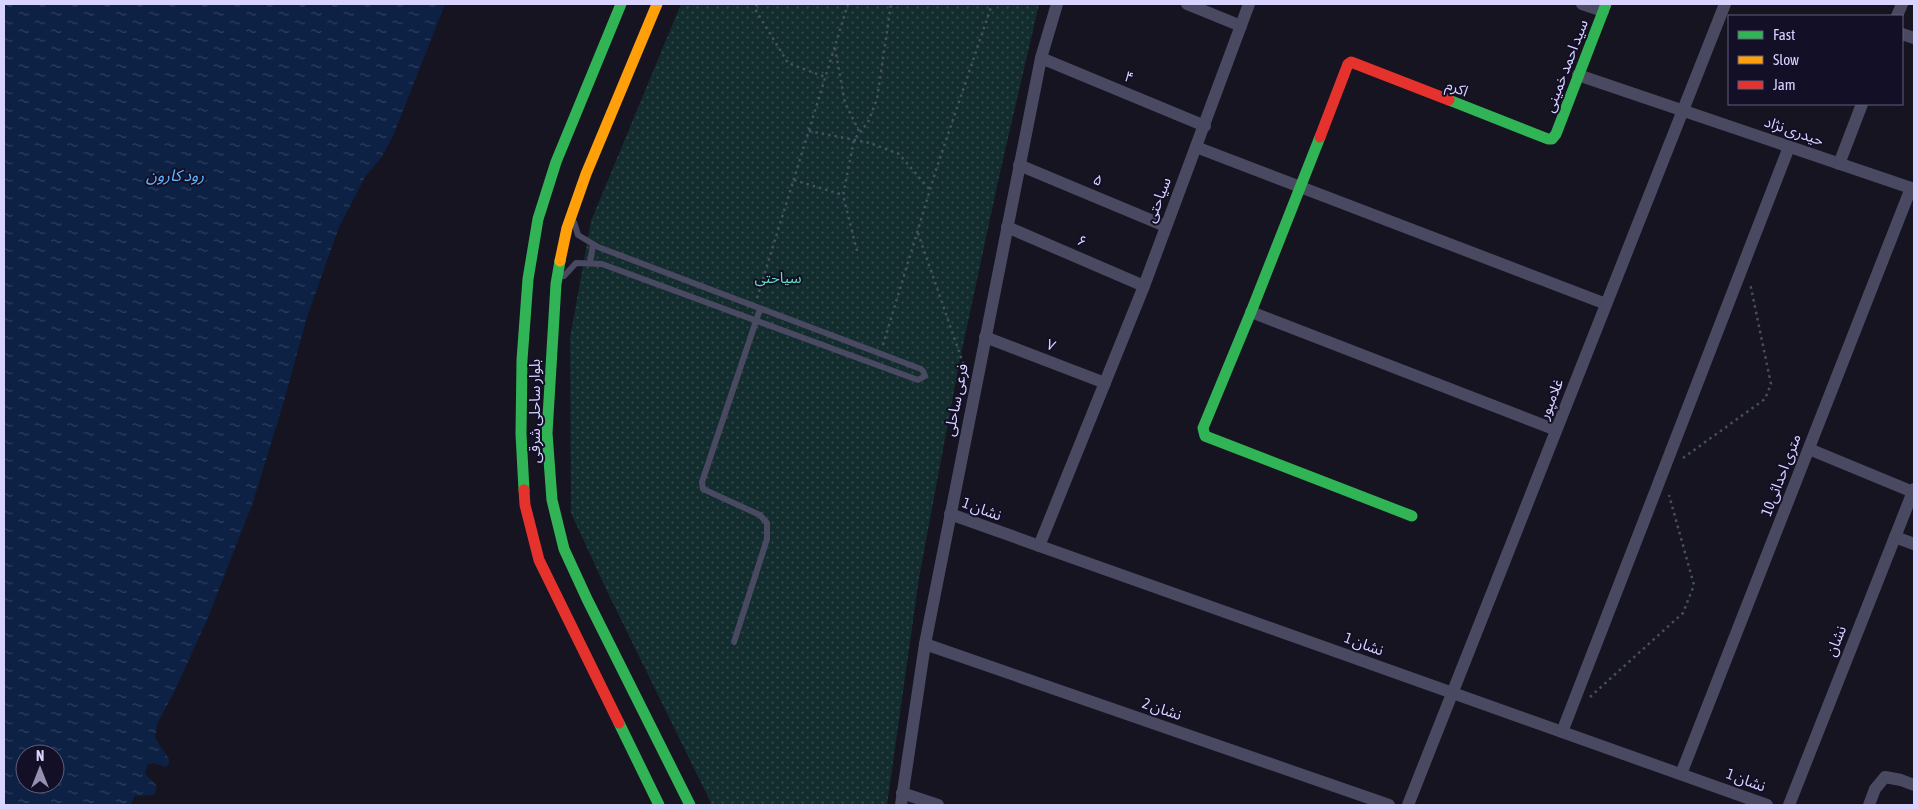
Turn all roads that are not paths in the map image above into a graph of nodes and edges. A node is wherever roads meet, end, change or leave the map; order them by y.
1 (622, 4) edge
2 (657, 4) edge
3 (1057, 4) edge
4 (1187, 4) edge
5 (1249, 4) edge
6 (1582, 4) edge
7 (1725, 4) edge
8 (1604, 7) edge
9 (1241, 26) junction
10 (1041, 58) junction
11 (1578, 74) junction
12 (1862, 105) edge
13 (1683, 110) junction
14 (1205, 126) junction
15 (1552, 139) joint
16 (1196, 147) junction
17 (1789, 147) junction
18 (1839, 164) junction
19 (1019, 165) junction
20 (1300, 186) junction
21 (1913, 189) edge
22 (572, 214) junction
23 (1165, 226) junction
24 (1007, 227) junction
25 (594, 245) junction
26 (590, 263) junction
27 (556, 284) junction
28 (1144, 286) junction
29 (1606, 304) junction
30 (757, 308) junction
31 (1251, 312) junction
32 (756, 320) junction
33 (985, 337) junction
34 (1105, 383) junction
35 (1556, 430) junction
36 (1809, 450) junction
37 (1914, 490) edge
38 (950, 514) junction
39 (1412, 516) dead end
40 (1895, 537) junction
41 (1914, 544) edge
42 (1039, 546) junction
43 (734, 642) dead end
44 (925, 644) junction
45 (1452, 693) junction
46 (1562, 732) junction
47 (1681, 774) junction
48 (1914, 785) edge
49 (902, 799) edge
50 (659, 805) edge
51 (690, 805) edge
52 (938, 805) edge
53 (1389, 805) edge
54 (1408, 805) edge
55 (1767, 805) edge
56 (1789, 805) edge
57 (1869, 805) edge

1 - 50 main road, بلوار ساحلی شرقی
2 - 22 main road, بلوار ساحلی شرقی
3 - 10 street, فرعی ساحلی
4 - 9 street
5 - 9 street, سیاحتی
6 - 8 street
7 - 13 street, غلامپور
8 - 11 main road, سید احمد خمینی
9 - 14 street, سیاحتی
10 - 14 street, ۴
10 - 19 street, فرعی ساحلی
11 - 13 street, حیدری نژاد
11 - 15 main road, سید احمد خمینی
12 - 18 street
13 - 17 street, حیدری نژاد
13 - 29 street, غلامپور
14 - 16 street, سیاحتی
15 - 20 main road, اکرم
16 - 20 street
16 - 23 street, سیاحتی
17 - 18 street, حیدری نژاد
17 - 46 street
18 - 21 street, حیدری نژاد
19 - 23 street, ۵
19 - 24 street, فرعی ساحلی
20 - 29 street
20 - 31 main road
21 - 36 street, 10متری احداثی
22 - 25 lane
22 - 27 main road, بلوار ساحلی شرقی
23 - 28 street, سیاحتی
24 - 28 street, ۶
24 - 33 street, فرعی ساحلی
25 - 26 lane
25 - 30 lane
26 - 27 lane
26 - 32 lane
27 - 51 main road, بلوار ساحلی شرقی
28 - 34 street, سیاحتی
29 - 35 street, غلامپور
30 - 32 lane
30 - 32 lane
31 - 35 street
31 - 39 main road
32 - 43 lane
33 - 34 street, ۷
33 - 38 street, فرعی ساحلی
34 - 42 street, سیاحتی
35 - 45 street, غلامپور
36 - 37 street
36 - 47 street, 10متری احداثی
37 - 40 street, نشان
38 - 42 street, نشان 1
38 - 44 street, فرعی ساحلی
40 - 41 street
40 - 56 street, نشان
42 - 45 street, نشان 1
44 - 49 street, فرعی ساحلی
44 - 53 street, نشان 2
45 - 46 street, نشان 1
45 - 54 street, غلامپور
46 - 47 street, نشان 1
47 - 55 street, نشان 1
48 - 57 street
49 - 52 street

